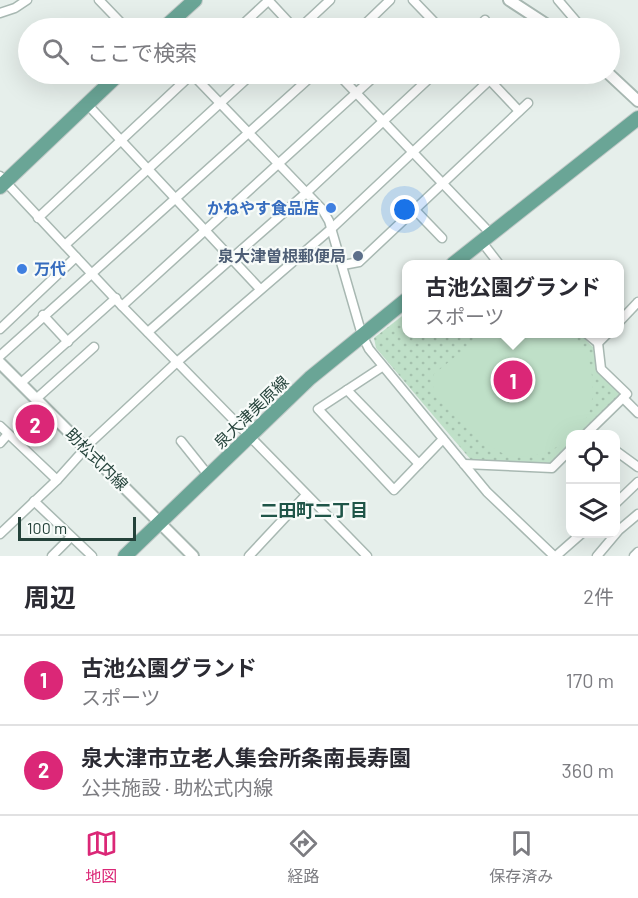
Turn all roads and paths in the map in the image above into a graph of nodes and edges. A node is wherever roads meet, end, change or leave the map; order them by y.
1 (7, 0) edge
2 (27, 0) edge
3 (99, 0) edge
4 (269, 0) edge
5 (330, 0) edge
6 (390, 0) edge
7 (412, 0) edge
8 (509, 0) edge
9 (561, 1) edge
10 (188, 2) edge
11 (15, 8) junction
12 (0, 13) edge
13 (116, 18) edge
14 (173, 18) edge
15 (250, 18) edge
16 (285, 18) edge
17 (311, 18) edge
18 (371, 18) edge
19 (429, 18) edge
20 (535, 18) edge
21 (574, 18) edge
22 (108, 84) edge
23 (181, 84) edge
24 (201, 84) edge
25 (241, 84) edge
26 (303, 84) edge
27 (348, 84) edge
28 (366, 84) edge
29 (424, 84) edge
30 (481, 84) edge
31 (497, 84) edge
32 (620, 84) edge
33 (357, 93) junction
34 (638, 101) edge
35 (528, 103) dead end
36 (87, 104) junction
37 (220, 104) junction
38 (519, 111) junction
39 (638, 118) edge
40 (384, 122) junction
41 (250, 133) junction
42 (120, 140) junction
43 (414, 153) junction
44 (279, 164) junction
45 (147, 169) junction
46 (2, 182) edge
47 (442, 184) junction
48 (306, 193) junction
49 (175, 199) junction
50 (415, 210) junction
51 (38, 218) junction
52 (331, 229) junction
53 (204, 231) junction
54 (442, 238) dead end
55 (487, 238) junction
56 (65, 245) junction
57 (76, 257) junction
58 (232, 258) junction
59 (458, 260) edge
60 (497, 260) edge
61 (343, 265) junction
62 (92, 273) junction
63 (260, 289) junction
64 (116, 298) junction
65 (638, 302) edge
66 (402, 303) edge
67 (122, 306) junction
68 (43, 315) junction
69 (624, 317) edge
70 (0, 329) edge
71 (148, 332) junction
72 (362, 335) junction
73 (592, 338) edge
74 (602, 338) edge
75 (68, 342) junction
76 (598, 343) junction
77 (94, 347) dead end
78 (0, 356) edge
79 (177, 362) junction
80 (0, 363) edge
81 (382, 367) junction
82 (21, 383) junction
83 (347, 390) junction
84 (623, 398) junction
85 (36, 399) junction
86 (638, 413) edge
87 (0, 426) edge
88 (593, 430) edge
89 (8, 434) junction
90 (248, 437) junction
91 (443, 440) junction
92 (181, 441) dead end
93 (0, 443) edge
94 (86, 448) junction
95 (566, 454) edge
96 (620, 454) edge
97 (464, 464) junction
98 (419, 465) junction
99 (638, 467) edge
100 (209, 476) junction
101 (57, 480) junction
102 (638, 482) edge
103 (306, 495) junction
104 (620, 498) edge
105 (34, 501) junction
106 (638, 514) edge
107 (160, 522) junction
108 (0, 534) edge
109 (71, 537) junction
110 (575, 538) edge
111 (638, 552) edge
112 (131, 554) edge
113 (362, 555) edge
114 (550, 555) edge
115 (52, 556) edge
116 (92, 556) edge
117 (193, 556) edge
118 (249, 556) edge
119 (597, 556) edge
120 (634, 556) edge

1 - 11 street
2 - 11 street
3 - 13 street
4 - 15 street
4 - 16 street
5 - 17 street
6 - 18 street
7 - 19 street
8 - 20 street
9 - 21 street
10 - 14 main road
11 - 12 street
22 - 36 main road
23 - 42 street
24 - 37 street
25 - 37 street
26 - 41 street
27 - 33 street
28 - 33 street
29 - 40 street
30 - 43 street
31 - 38 street
32 - 34 street
33 - 40 street
33 - 44 street
35 - 38 street
36 - 42 street
36 - 46 main road
37 - 41 street
37 - 45 street
38 - 47 street
39 - 55 main road
40 - 43 street
40 - 48 street
41 - 44 street
41 - 49 street
42 - 45 street
42 - 51 street
43 - 47 street
43 - 52 street
44 - 48 street
44 - 53 street
45 - 49 street
45 - 56 street
46 - 51 street
47 - 50 street
47 - 55 street
48 - 52 street
48 - 58 street
49 - 53 street
49 - 62 street
50 - 54 street
50 - 61 street
51 - 56 street
52 - 61 street
52 - 63 street
53 - 58 street
53 - 67 street
55 - 59 main road
55 - 60 street
56 - 57 street
57 - 62 street
57 - 70 street
58 - 63 street
58 - 71 street
61 - 72 street
62 - 64 street
62 - 68 street
63 - 79 street
64 - 67 street
64 - 75 street
65 - 69 street
66 - 72 main road, 泉大津美原線
67 - 71 street
68 - 75 street
68 - 78 street
71 - 79 street
72 - 81 street
72 - 90 main road, 泉大津美原線
73 - 76 street
74 - 76 street
75 - 82 street
76 - 84 street
77 - 85 street
79 - 90 street
79 - 94 street
80 - 82 street, 助松式内線
81 - 83 street
81 - 91 street
82 - 85 street, 助松式内線
83 - 98 street
83 - 98 street
84 - 86 street
84 - 88 street
85 - 94 street, 助松式内線
87 - 89 street
89 - 93 street
89 - 101 street
90 - 100 main road, 泉大津美原線
90 - 103 street
91 - 97 street
91 - 98 street
92 - 100 street
94 - 101 street
94 - 107 street, 助松式内線
95 - 97 street
96 - 99 street
97 - 114 street
100 - 107 main road, 泉大津美原線
101 - 105 street
102 - 104 street
103 - 113 street
103 - 118 street
105 - 108 street
105 - 109 street
106 - 119 street
107 - 112 main road, 泉大津美原線
107 - 117 street, 助松式内線
109 - 115 street
109 - 116 street
110 - 114 street
111 - 120 street

